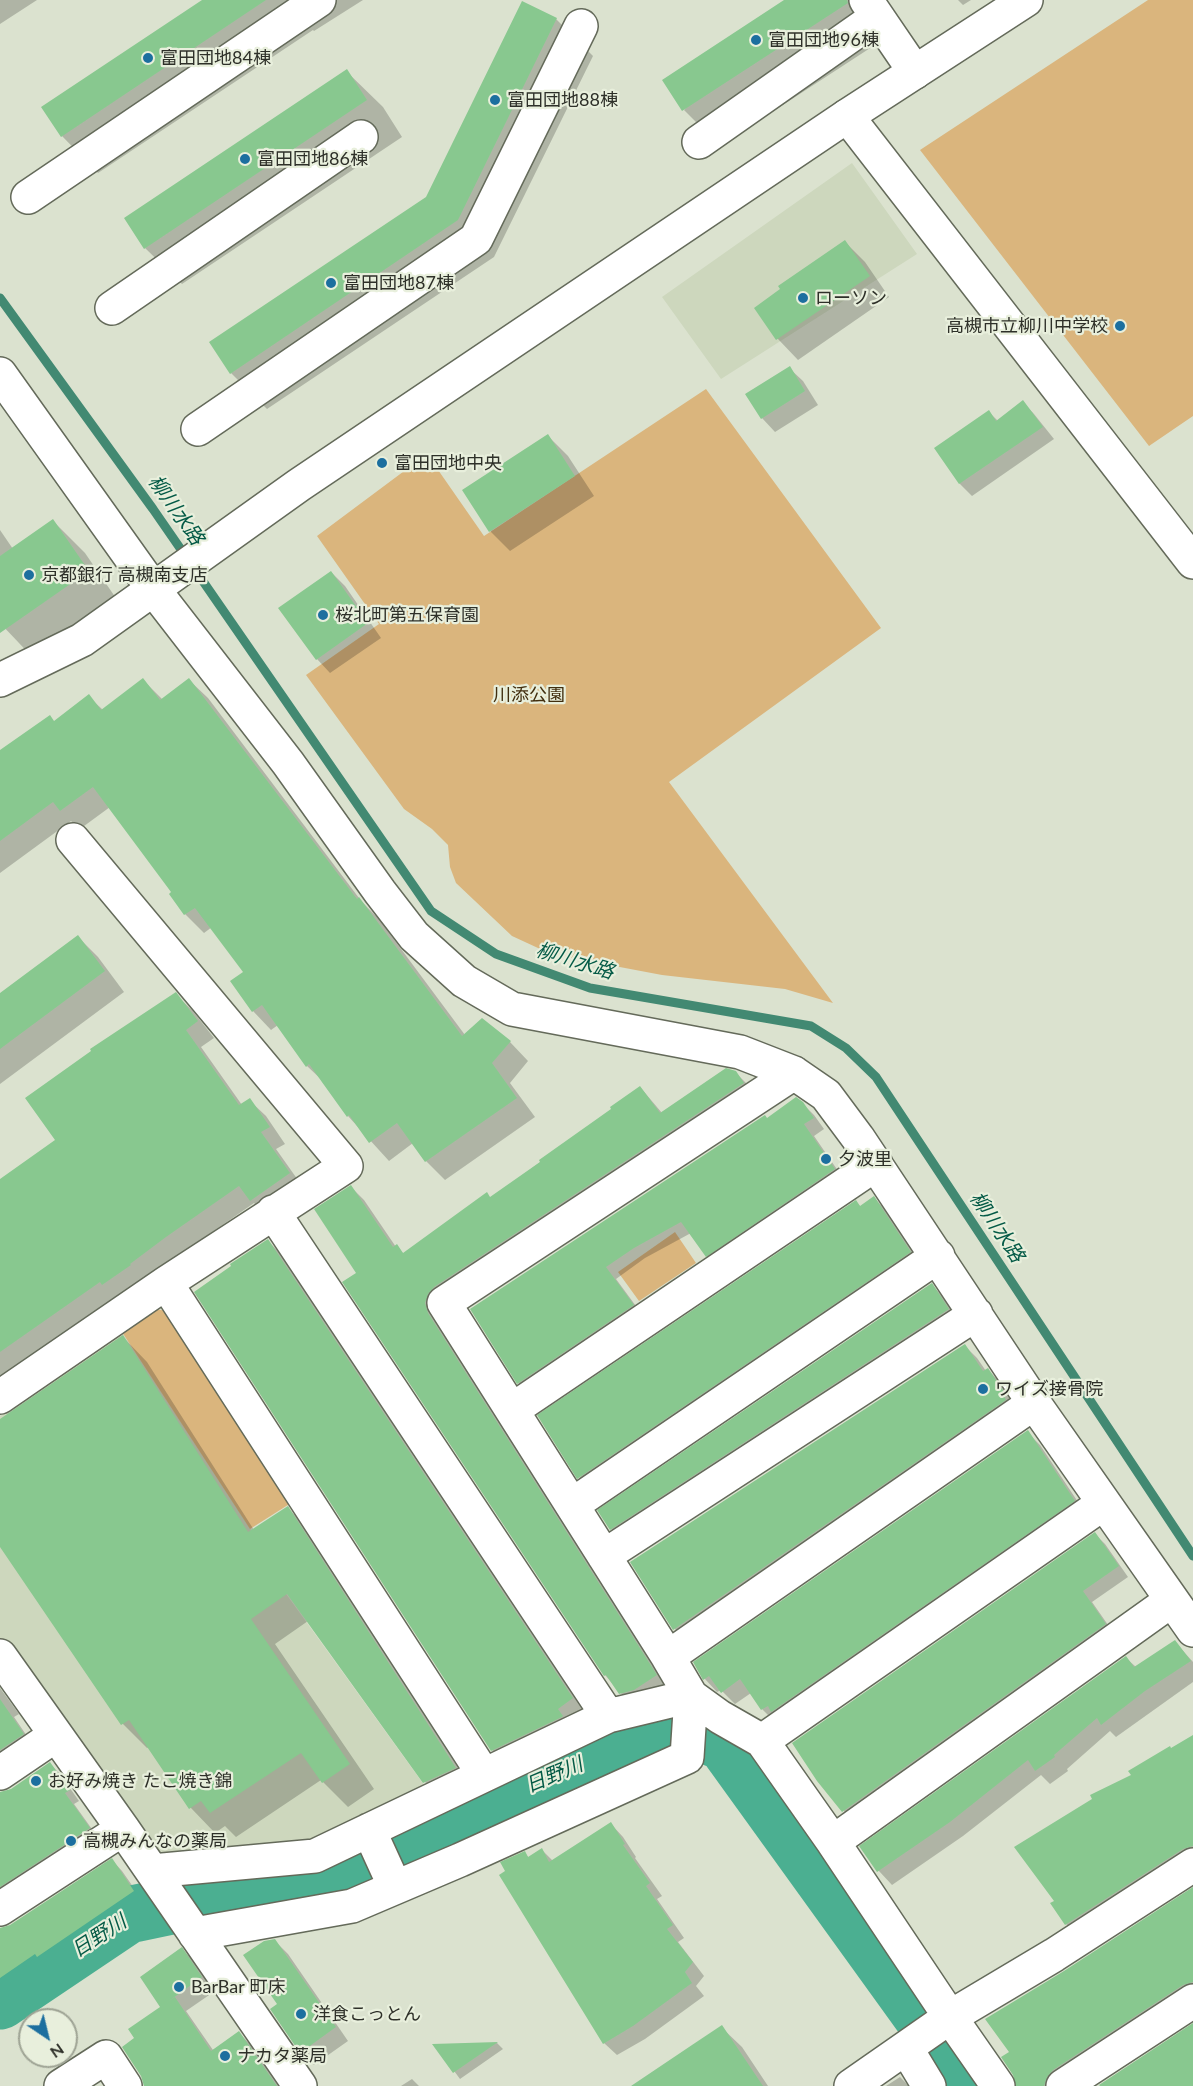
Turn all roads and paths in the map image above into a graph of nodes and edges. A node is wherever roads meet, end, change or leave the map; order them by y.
1 (319, 0) edge
2 (1026, 0) edge
3 (871, 9) edge
4 (581, 26) dead end
5 (915, 72) junction
6 (847, 116) junction
7 (361, 138) dead end
8 (699, 142) dead end
9 (28, 197) dead end
10 (112, 308) dead end
11 (0, 374) edge
12 (198, 429) dead end
13 (1193, 562) edge
14 (159, 586) junction
15 (0, 680) edge
16 (73, 840) dead end
17 (794, 1073) junction
18 (876, 1164) junction
19 (273, 1212) junction
20 (938, 1256) junction
21 (166, 1283) junction
22 (976, 1314) junction
23 (0, 1397) edge
24 (1034, 1403) junction
25 (512, 1410) junction
26 (1104, 1503) junction
27 (572, 1505) junction
28 (604, 1556) junction
29 (1172, 1600) junction
30 (1193, 1630) edge
31 (0, 1656) edge
32 (668, 1657) junction
33 (691, 1696) junction
34 (608, 1716) junction
35 (56, 1735) junction
36 (762, 1742) junction
37 (0, 1773) edge
38 (484, 1775) junction
39 (123, 1829) junction
40 (369, 1830) junction
41 (832, 1842) junction
42 (1193, 1865) edge
43 (152, 1871) junction
44 (395, 1887) junction
45 (0, 1910) edge
46 (195, 1934) junction
47 (1193, 2001) edge
48 (947, 2019) junction
49 (910, 2045) junction
50 (61, 2086) edge
51 (125, 2086) edge
52 (300, 2086) edge
53 (851, 2086) edge
54 (929, 2086) edge
55 (998, 2086) edge
56 (1063, 2086) edge

1 - 9 street
2 - 5 street
3 - 5 street
3 - 8 street
4 - 12 street
5 - 6 street
6 - 13 street
6 - 14 street
7 - 10 street
11 - 14 street
14 - 15 street
14 - 17 street
16 - 19 street
17 - 18 street
17 - 25 street
18 - 20 street
18 - 25 street
19 - 21 street
19 - 34 street
20 - 22 street
20 - 27 street
21 - 23 street
21 - 38 street
22 - 24 street
22 - 28 street
24 - 26 street
24 - 32 street
25 - 27 street
26 - 29 street
26 - 36 street
27 - 28 street
28 - 32 street
29 - 30 street
29 - 41 street
31 - 35 street
32 - 33 street
33 - 34 street
33 - 36 street
33 - 44 street
34 - 38 street
35 - 37 street
35 - 39 street
36 - 41 street
38 - 40 street
39 - 43 street
39 - 45 street
40 - 43 street
40 - 44 street
41 - 48 street
42 - 48 street
43 - 46 street
44 - 46 street
46 - 52 street
47 - 56 street
48 - 49 street
48 - 55 street
49 - 53 street
49 - 54 street
50 - 51 street

